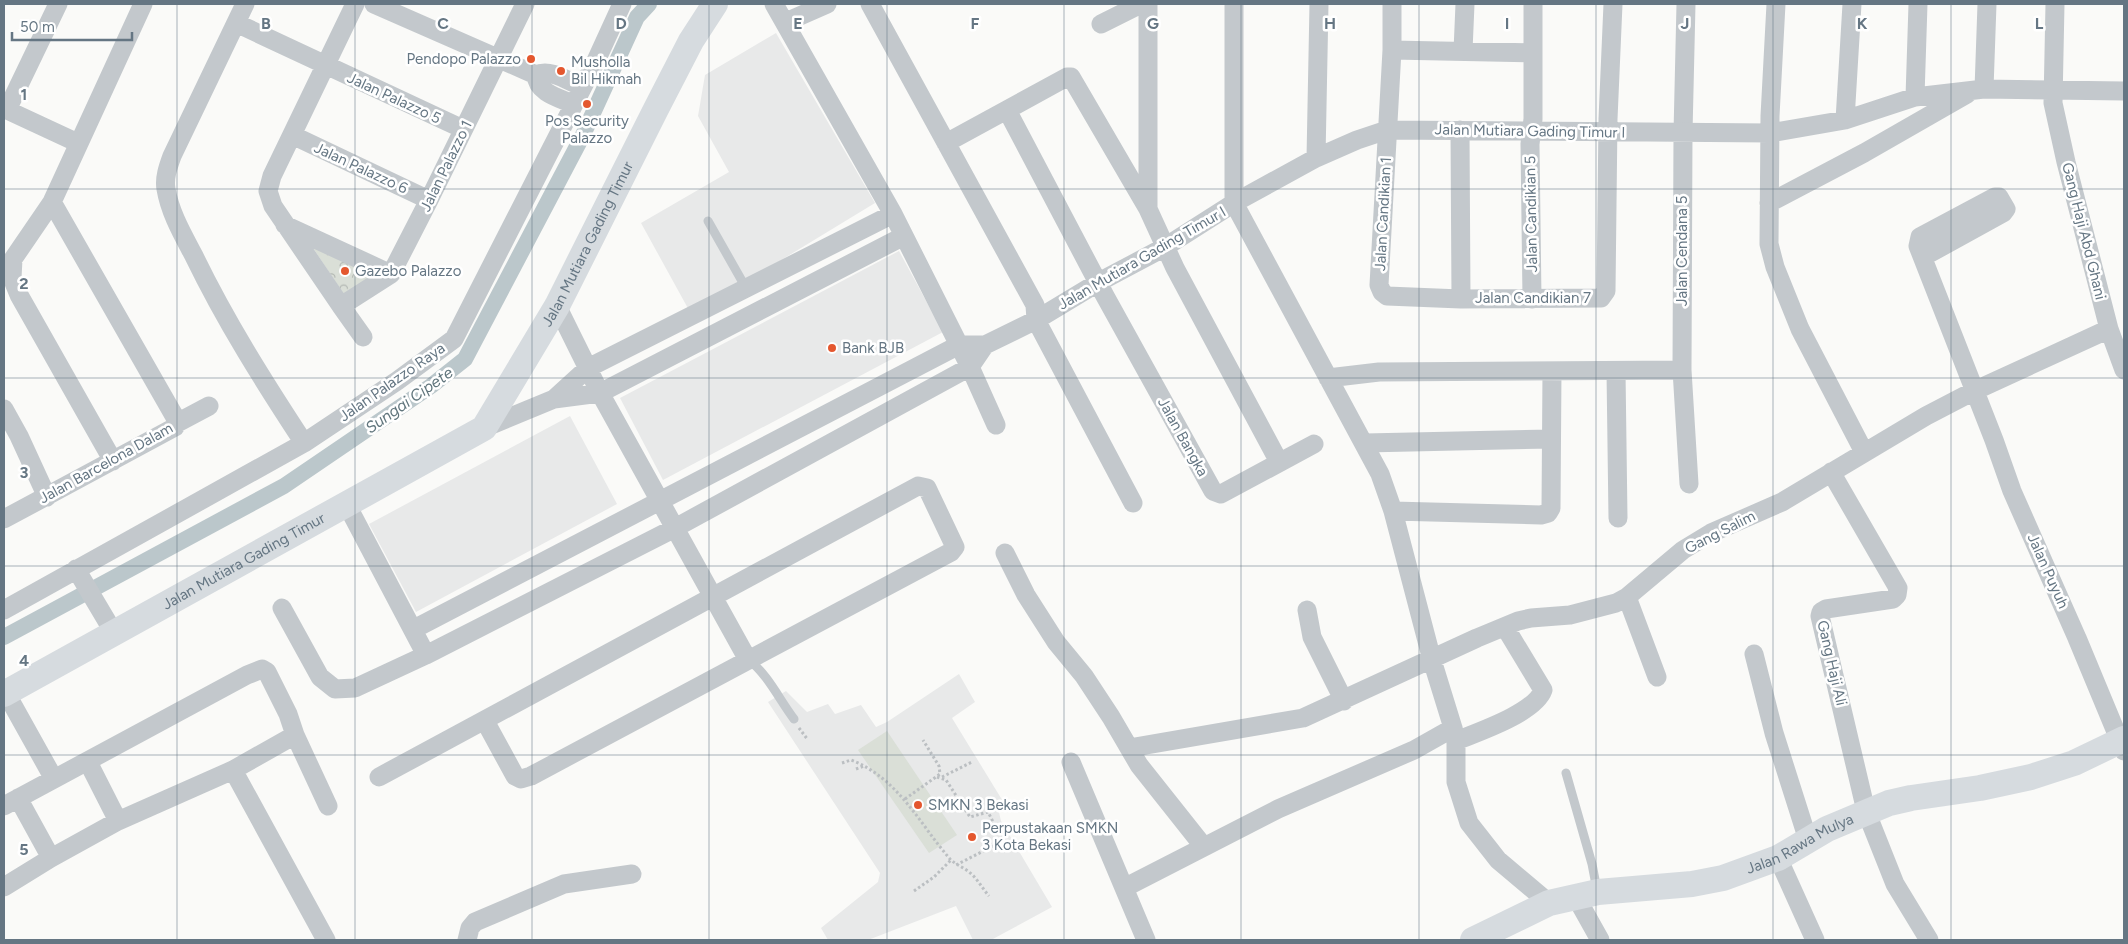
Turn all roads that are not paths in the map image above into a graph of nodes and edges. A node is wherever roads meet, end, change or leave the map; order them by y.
1 (58, 4) edge
2 (143, 4) edge
3 (245, 4) edge
4 (355, 4) edge
5 (374, 4) edge
6 (525, 4) edge
7 (622, 4) edge
8 (714, 4) edge
9 (774, 4) edge
10 (827, 4) edge
11 (870, 4) edge
12 (1141, 4) edge
13 (1148, 4) edge
14 (1234, 4) edge
15 (1319, 4) edge
16 (1392, 4) edge
17 (1465, 4) edge
18 (1533, 4) edge
19 (1613, 4) edge
20 (1686, 4) edge
21 (1776, 4) edge
22 (1852, 4) edge
23 (1918, 4) edge
24 (1987, 4) edge
25 (2055, 4) edge
26 (786, 22) junction
27 (236, 23) junction
28 (1101, 24) dead end
29 (1392, 50) junction
30 (1463, 52) junction
31 (1533, 53) junction
32 (499, 59) junction
33 (325, 66) junction
34 (536, 75) junction
35 (582, 87) junction
36 (1979, 89) junction
37 (2052, 90) junction
38 (2124, 91) edge
39 (1915, 97) junction
40 (573, 104) junction
41 (1007, 110) junction
42 (5, 111) edge
43 (1845, 120) junction
44 (463, 130) junction
45 (1387, 130) junction
46 (1460, 130) junction
47 (1532, 130) junction
48 (1608, 133) junction
49 (1683, 133) junction
50 (1770, 133) junction
51 (292, 135) junction
52 (946, 142) junction
53 (78, 143) junction
54 (1316, 158) junction
55 (429, 200) junction
56 (52, 202) junction
57 (1234, 203) junction
58 (1769, 203) junction
59 (1148, 209) junction
60 (893, 214) junction
61 (708, 221) dead end
62 (285, 224) junction
63 (904, 236) junction
64 (1165, 247) junction
65 (1923, 258) dead end
66 (391, 274) junction
67 (1099, 282) junction
68 (746, 288) junction
69 (1387, 296) joint
70 (1461, 299) junction
71 (1532, 299) junction
72 (341, 306) junction
73 (557, 306) junction
74 (1036, 320) junction
75 (2109, 329) junction
76 (363, 337) dead end
77 (959, 345) junction
78 (985, 345) junction
79 (970, 367) junction
80 (588, 368) junction
81 (1682, 370) junction
82 (2124, 370) edge
83 (1552, 371) junction
84 (1616, 371) junction
85 (1328, 378) junction
86 (1974, 391) junction
87 (600, 393) junction
88 (554, 399) junction
89 (209, 406) dead end
90 (4, 409) edge
91 (177, 423) junction
92 (996, 425) dead end
93 (484, 428) junction
94 (1551, 439) junction
95 (304, 443) junction
96 (1314, 444) dead end
97 (1365, 444) junction
98 (1864, 452) junction
99 (113, 461) junction
100 (1279, 462) junction
101 (1830, 472) junction
102 (1689, 484) dead end
103 (47, 497) junction
104 (661, 501) junction
105 (1134, 503) dead end
106 (347, 505) junction
107 (1393, 510) junction
108 (1618, 518) dead end
109 (4, 519) edge
110 (675, 528) junction
111 (1005, 554) dead end
112 (79, 575) junction
113 (713, 597) junction
114 (1627, 597) junction
115 (282, 608) dead end
116 (4, 610) edge
117 (1307, 610) dead end
118 (108, 622) junction
119 (1505, 627) junction
120 (414, 629) junction
121 (1754, 654) dead end
122 (426, 655) junction
123 (748, 660) junction
124 (1432, 660) junction
125 (1657, 678) dead end
126 (5, 693) edge
127 (1344, 701) junction
128 (794, 719) dead end
129 (485, 721) junction
130 (295, 734) junction
131 (1454, 734) junction
132 (2123, 743) edge
133 (1129, 748) junction
134 (88, 762) junction
135 (1071, 762) dead end
136 (234, 770) junction
137 (1566, 773) dead end
138 (379, 777) dead end
139 (54, 779) junction
140 (11, 802) edge
141 (328, 806) dead end
142 (1866, 812) junction
143 (118, 821) junction
144 (1808, 840) junction
145 (1204, 847) junction
146 (51, 858) junction
147 (1778, 858) junction
148 (632, 874) dead end
149 (4, 887) edge
150 (1124, 888) junction
151 (1587, 895) junction
152 (1549, 902) junction
153 (326, 940) edge
154 (457, 940) edge
155 (467, 940) edge
156 (1146, 940) edge
157 (1473, 940) edge
158 (1600, 940) edge
159 (1815, 940) edge
160 (1929, 940) edge

1 - 42 street
2 - 53 street
3 - 27 street
4 - 33 street
5 - 32 street
6 - 32 street, Jalan Palazzo 1
7 - 35 street, Jalan Palazzo Raya
8 - 73 main road, Jalan Mutiara Gading Timur
9 - 26 street
10 - 26 street
11 - 52 street
12 - 28 street
13 - 59 street
14 - 57 street
15 - 54 street
16 - 29 street, Jalan Candikian 1
17 - 30 street
18 - 31 street, Jalan Candikian 5
19 - 48 street
20 - 49 street, Jalan Cendana 5
21 - 50 street
22 - 43 street
23 - 39 street
24 - 36 street
25 - 37 street, Gang Haji Abd Ghani
26 - 60 street
27 - 33 street, Jalan Palazzo 5
27 - 95 street
29 - 30 street
29 - 45 street, Jalan Candikian 1
30 - 31 street
31 - 47 street, Jalan Candikian 5
32 - 34 street
32 - 44 street, Jalan Palazzo 1
33 - 44 street, Jalan Palazzo 5
33 - 51 street
34 - 35 street
34 - 40 street
35 - 40 street, Jalan Palazzo Raya
36 - 37 street, Jalan Mutiara Gading Timur I
36 - 39 street, Jalan Mutiara Gading Timur I
36 - 58 street
37 - 38 street, Jalan Mutiara Gading Timur I
37 - 75 street, Gang Haji Abd Ghani
39 - 43 street, Jalan Mutiara Gading Timur I
40 - 95 street, Jalan Palazzo Raya
41 - 52 street
41 - 59 street
41 - 67 street, Jalan Bangka
42 - 53 street
43 - 50 street, Jalan Mutiara Gading Timur I
44 - 55 street, Jalan Palazzo 1
45 - 46 street, Jalan Mutiara Gading Timur I
45 - 54 street, Jalan Mutiara Gading Timur I
45 - 69 street, Jalan Candikian 1
46 - 47 street, Jalan Mutiara Gading Timur I
46 - 70 street
47 - 48 street, Jalan Mutiara Gading Timur I
47 - 71 street, Jalan Candikian 5
48 - 49 street, Jalan Mutiara Gading Timur I
48 - 71 street, Jalan Candikian 7
49 - 50 street, Jalan Mutiara Gading Timur I
49 - 81 street, Jalan Cendana 5
50 - 58 street
51 - 55 street, Jalan Palazzo 6
51 - 62 street
52 - 74 street
53 - 56 street
54 - 57 street, Jalan Mutiara Gading Timur I
55 - 66 street, Jalan Palazzo 1
56 - 91 street
56 - 99 street
57 - 64 street, Jalan Mutiara Gading Timur I
57 - 85 street
58 - 98 street
59 - 64 street
60 - 63 street
60 - 68 street, Jalan Mutiara Gading Timur
61 - 68 lane
62 - 66 street
62 - 72 street
63 - 77 street
63 - 87 street, Jalan Mutiara Gading Timur
64 - 67 street, Jalan Mutiara Gading Timur I
64 - 100 street
65 - 86 street, Jalan Puyuh
66 - 72 street
67 - 74 street, Jalan Mutiara Gading Timur I
67 - 100 street, Jalan Bangka
68 - 80 street, Jalan Mutiara Gading Timur
69 - 70 street, Jalan Candikian 7
70 - 71 street, Jalan Candikian 7
72 - 76 street
73 - 80 street
73 - 93 main road, Jalan Mutiara Gading Timur
74 - 78 street, Jalan Mutiara Gading Timur I
74 - 105 street
75 - 82 street, Gang Haji Abd Ghani
75 - 86 street, Gang Salim
77 - 78 street, Jalan Mutiara Gading Timur I
77 - 79 street
77 - 104 street
78 - 79 street, Jalan Mutiara Gading Timur I
79 - 92 street
79 - 110 street
80 - 87 street
80 - 88 street, Jalan Mutiara Gading Timur
81 - 84 street
81 - 102 street, Jalan Cendana 5
83 - 84 street
83 - 85 street
83 - 94 street
84 - 108 street
85 - 97 street
86 - 98 street, Gang Salim
86 - 132 street, Jalan Puyuh
87 - 88 street, Jalan Mutiara Gading Timur
87 - 104 street
88 - 93 street, Jalan Mutiara Gading Timur
89 - 91 street, Jalan Barcelona Dalam
90 - 103 street
91 - 99 street, Jalan Barcelona Dalam
93 - 106 main road, Jalan Mutiara Gading Timur
94 - 97 street
94 - 107 street
95 - 112 street, Jalan Palazzo Raya
96 - 100 street, Jalan Bangka
97 - 107 street
98 - 101 street, Gang Salim
99 - 103 street, Jalan Barcelona Dalam
101 - 114 street, Gang Salim
101 - 142 street, Gang Haji Ali
103 - 109 street, Jalan Barcelona Dalam
104 - 110 street
104 - 120 street
106 - 118 main road, Jalan Mutiara Gading Timur
106 - 120 street
107 - 124 street
110 - 113 street
110 - 122 street
111 - 133 street
112 - 116 street, Jalan Palazzo Raya
112 - 118 street
113 - 123 street
113 - 123 street
113 - 129 street
114 - 119 street, Gang Salim
114 - 125 street
115 - 122 street
117 - 127 street
118 - 126 main road, Jalan Mutiara Gading Timur
119 - 124 street, Gang Salim
119 - 131 street
120 - 122 street
121 - 144 street
123 - 128 lane
123 - 129 street
124 - 127 street, Gang Salim
124 - 131 street
126 - 139 street
127 - 133 street, Gang Salim
129 - 138 street
130 - 134 street
130 - 136 street
130 - 141 street
131 - 145 street
131 - 152 street
132 - 142 main road, Jalan Rawa Mulya
133 - 145 street
134 - 139 street
134 - 143 street
135 - 150 street
136 - 143 street
136 - 153 street
137 - 151 lane
139 - 140 street
140 - 146 street
142 - 144 main road, Jalan Rawa Mulya
142 - 160 street
143 - 146 street
144 - 147 main road, Jalan Rawa Mulya
145 - 150 street
146 - 149 street
147 - 151 main road, Jalan Rawa Mulya
147 - 159 street
148 - 155 street
150 - 156 street
151 - 152 main road, Jalan Rawa Mulya
151 - 158 street
152 - 157 main road, Jalan Rawa Mulya
154 - 155 street

